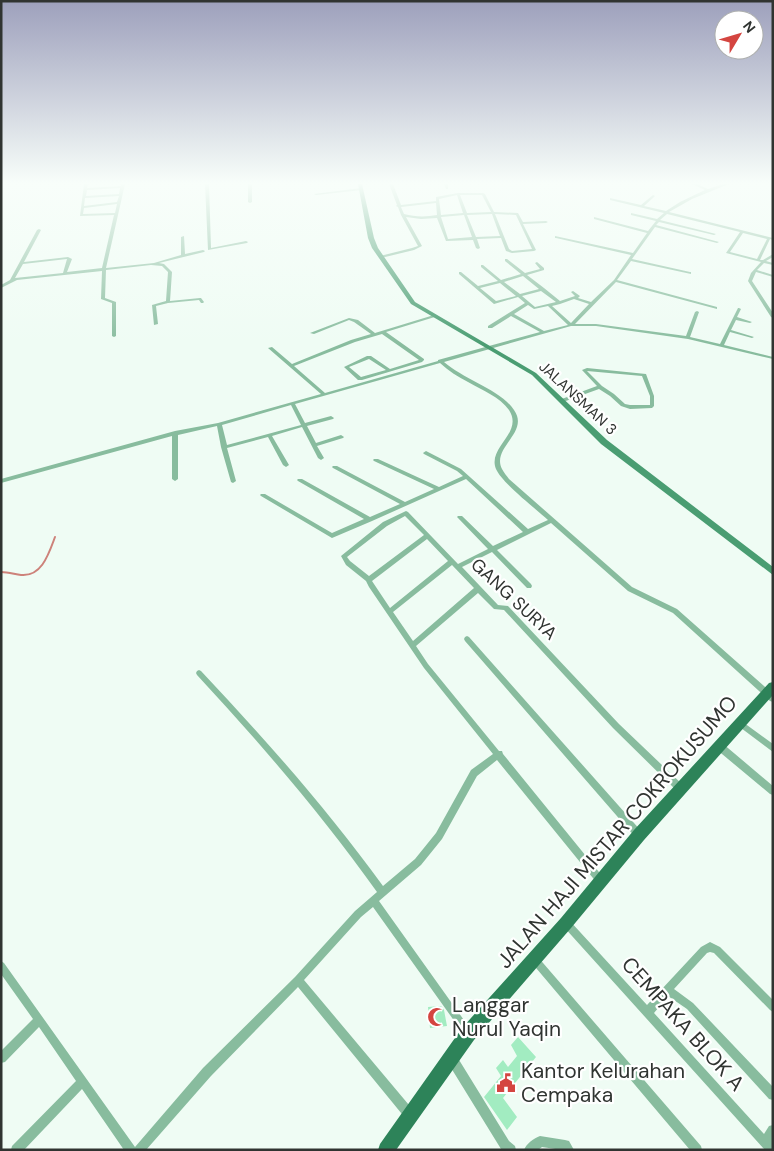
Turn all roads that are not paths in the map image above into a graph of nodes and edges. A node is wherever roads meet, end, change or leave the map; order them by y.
1 (183, 237) dead end
2 (501, 237) edge
3 (35, 238) edge
4 (111, 238) edge
5 (208, 238) edge
6 (371, 238) edge
7 (415, 238) edge
8 (446, 238) edge
9 (475, 238) junction
10 (482, 238) edge
11 (529, 238) edge
12 (559, 238) edge
13 (645, 238) edge
14 (701, 238) edge
15 (738, 238) edge
16 (771, 239) edge
17 (246, 242) dead end
18 (717, 242) dead end
19 (478, 248) dead end
20 (203, 251) dead end
21 (634, 254) junction
22 (773, 255) edge
23 (183, 256) junction
24 (381, 257) junction
25 (506, 260) dead end
26 (630, 260) junction
27 (761, 261) junction
28 (22, 263) junction
29 (151, 264) junction
30 (537, 264) dead end
31 (773, 264) edge
32 (482, 266) dead end
33 (104, 270) junction
34 (756, 271) junction
35 (460, 273) dead end
36 (690, 273) dead end
37 (65, 274) junction
38 (524, 275) junction
39 (773, 276) edge
40 (12, 280) junction
41 (500, 281) junction
42 (615, 281) junction
43 (3, 286) edge
44 (477, 288) junction
45 (543, 289) junction
46 (573, 292) dead end
47 (1, 293) edge
48 (518, 297) junction
49 (575, 298) junction
50 (168, 302) junction
51 (202, 302) dead end
52 (559, 303) junction
53 (527, 304) junction
54 (592, 304) junction
55 (549, 305) junction
56 (716, 308) dead end
57 (739, 309) dead end
58 (697, 312) dead end
59 (510, 314) junction
60 (436, 316) junction
61 (773, 317) edge
62 (734, 318) junction
63 (750, 322) dead end
64 (156, 324) dead end
65 (571, 325) junction
66 (490, 327) dead end
67 (728, 330) junction
68 (383, 332) junction
69 (542, 332) junction
70 (312, 333) dead end
71 (374, 334) junction
72 (114, 336) dead end
73 (752, 337) dead end
74 (688, 338) junction
75 (721, 346) junction
76 (489, 347) junction
77 (270, 348) dead end
78 (773, 358) edge
79 (440, 361) junction
80 (291, 366) junction
81 (389, 370) junction
82 (600, 387) junction
83 (324, 394) junction
84 (561, 401) junction
85 (292, 403) junction
86 (331, 418) dead end
87 (219, 424) junction
88 (304, 425) junction
89 (175, 433) junction
90 (270, 436) junction
91 (342, 437) dead end
92 (314, 445) junction
93 (224, 447) junction
94 (426, 453) dead end
95 (321, 458) dead end
96 (376, 460) dead end
97 (286, 465) dead end
98 (335, 468) dead end
99 (466, 477) junction
100 (175, 479) dead end
101 (300, 480) dead end
102 (1, 481) edge
103 (233, 481) dead end
104 (439, 489) junction
105 (263, 495) dead end
106 (402, 506) junction
107 (406, 513) junction
108 (460, 517) dead end
109 (370, 520) junction
110 (552, 520) junction
111 (527, 532) junction
112 (428, 535) junction
113 (492, 550) junction
114 (452, 561) junction
115 (458, 567) junction
116 (773, 572) edge
117 (369, 580) junction
118 (529, 586) dead end
119 (478, 588) junction
120 (389, 612) junction
121 (467, 639) dead end
122 (412, 646) junction
123 (199, 673) dead end
124 (771, 693) edge
125 (740, 723) junction
126 (719, 746) junction
127 (773, 749) edge
128 (499, 754) junction
129 (681, 789) junction
130 (773, 791) edge
131 (639, 835) junction
132 (600, 880) junction
133 (382, 892) junction
134 (373, 900) junction
135 (566, 923) junction
136 (534, 959) junction
137 (1, 966) edge
138 (298, 980) junction
139 (667, 990) junction
140 (773, 1007) edge
141 (648, 1012) junction
142 (39, 1020) junction
143 (468, 1034) junction
144 (450, 1057) junction
145 (1, 1058) edge
146 (82, 1082) junction
147 (773, 1095) edge
148 (410, 1115) junction
149 (773, 1130) edge
150 (769, 1146) edge
151 (16, 1150) edge
152 (131, 1150) edge
153 (139, 1150) edge
154 (386, 1150) edge
155 (511, 1150) edge
156 (529, 1150) edge
157 (569, 1150) edge
158 (696, 1150) edge

1 - 23 street
2 - 11 street
3 - 28 street
4 - 33 street
5 - 17 street
6 - 24 street, JALANSMAN 3
7 - 24 street
8 - 9 street
9 - 10 street
9 - 19 street
12 - 21 street
13 - 21 street
14 - 18 street
15 - 27 street
16 - 27 street
20 - 23 street
21 - 26 street
22 - 27 street
23 - 29 street
24 - 60 street, JALANSMAN 3
25 - 38 street
26 - 36 street
26 - 42 street
27 - 31 street
27 - 34 street
28 - 37 street
28 - 40 street
29 - 33 street
29 - 50 street
30 - 38 street
32 - 41 street
33 - 37 street
33 - 72 street
34 - 39 street
34 - 61 street
35 - 44 street
37 - 40 street
38 - 41 street
38 - 45 street
40 - 43 street
41 - 44 street
41 - 48 street
42 - 54 street
42 - 56 street
43 - 47 street
44 - 48 street
45 - 48 street
45 - 52 street
46 - 49 street
48 - 53 street
49 - 52 street
49 - 54 street
50 - 51 street
50 - 64 street
52 - 55 street
53 - 55 street
53 - 59 street
54 - 65 street
55 - 65 street
57 - 62 street
58 - 74 street
59 - 66 street
59 - 69 street
60 - 68 street
60 - 76 street, JALANSMAN 3
62 - 63 street
62 - 67 street
65 - 69 street
65 - 74 street
67 - 73 street
67 - 75 street
68 - 71 street
68 - 81 street
69 - 76 street
70 - 71 street
71 - 80 street
74 - 75 street
75 - 78 street
76 - 79 street
76 - 84 street, JALANSMAN 3
77 - 80 street
79 - 83 street
79 - 110 street
80 - 83 street
81 - 81 street
82 - 82 street
82 - 84 street
83 - 85 street
84 - 116 street, JALANSMAN 3
85 - 87 street
85 - 88 street
86 - 88 street
87 - 89 street
87 - 93 street
88 - 90 street
88 - 92 street
89 - 100 street
89 - 102 street
90 - 93 street
90 - 97 street
91 - 92 street
92 - 95 street
93 - 103 street
94 - 99 street
96 - 104 street
98 - 106 street, GANG SURYA
99 - 104 street
99 - 111 street
101 - 109 street
104 - 106 street
105 - 109 street
106 - 107 street, GANG SURYA
106 - 109 street
107 - 112 street, GANG SURYA
107 - 117 street
108 - 113 street
110 - 111 street
110 - 124 street
111 - 113 street
112 - 114 street, GANG SURYA
112 - 117 street
113 - 115 street
113 - 118 street
114 - 115 street, GANG SURYA
114 - 120 street
115 - 119 street, GANG SURYA
117 - 120 street
119 - 122 street
119 - 129 street, GANG SURYA
120 - 122 street
121 - 131 street
122 - 128 street
123 - 133 street
124 - 125 main road, JALAN HAJI MISTAR COKROKUSUMO
125 - 126 main road, JALAN HAJI MISTAR COKROKUSUMO
125 - 127 street
126 - 129 main road, JALAN HAJI MISTAR COKROKUSUMO
126 - 130 street
128 - 132 street
128 - 133 street
129 - 131 main road, JALAN HAJI MISTAR COKROKUSUMO
131 - 132 main road, JALAN HAJI MISTAR COKROKUSUMO
132 - 135 main road, JALAN HAJI MISTAR COKROKUSUMO
133 - 134 street
134 - 138 street
134 - 143 street
135 - 136 main road, JALAN HAJI MISTAR COKROKUSUMO
135 - 141 street, CEMPAKA BLOK A
136 - 143 main road, JALAN HAJI MISTAR COKROKUSUMO
136 - 158 street
137 - 142 street
138 - 148 street
138 - 153 street
139 - 140 street
139 - 141 street
139 - 147 street
141 - 150 street, CEMPAKA BLOK A
142 - 145 street
142 - 146 street
143 - 144 main road, JALAN HAJI MISTAR COKROKUSUMO
144 - 148 main road, JALAN HAJI MISTAR COKROKUSUMO
144 - 155 street
146 - 151 street
146 - 152 street
148 - 154 main road, JALAN HAJI MISTAR COKROKUSUMO
149 - 150 street
156 - 157 street

